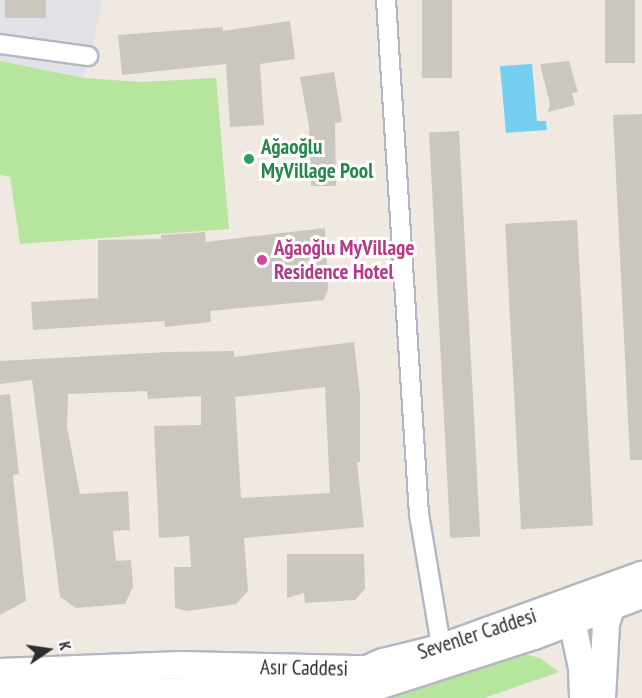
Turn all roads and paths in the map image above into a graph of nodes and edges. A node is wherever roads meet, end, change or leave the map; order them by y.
1 (386, 0) edge
2 (0, 44) edge
3 (88, 56) dead end
4 (642, 574) edge
5 (642, 595) edge
6 (611, 608) junction
7 (571, 612) junction
8 (534, 636) junction
9 (442, 657) junction
10 (0, 672) edge
11 (362, 687) edge
12 (590, 693) edge
13 (0, 694) edge
14 (322, 694) edge

1 - 9 street
2 - 3 street
4 - 7 street, Sevenler Caddesi
5 - 6 street, Sevenler Caddesi
6 - 7 street, Sevenler Caddesi
6 - 12 street
7 - 8 street, Sevenler Caddesi
7 - 9 street, Sevenler Caddesi
7 - 12 street
8 - 9 street, Sevenler Caddesi
8 - 12 street
9 - 11 street, Sevenler Caddesi
10 - 11 street, Asır Caddesi
11 - 14 street, Asır Caddesi
13 - 14 street, Asır Caddesi

